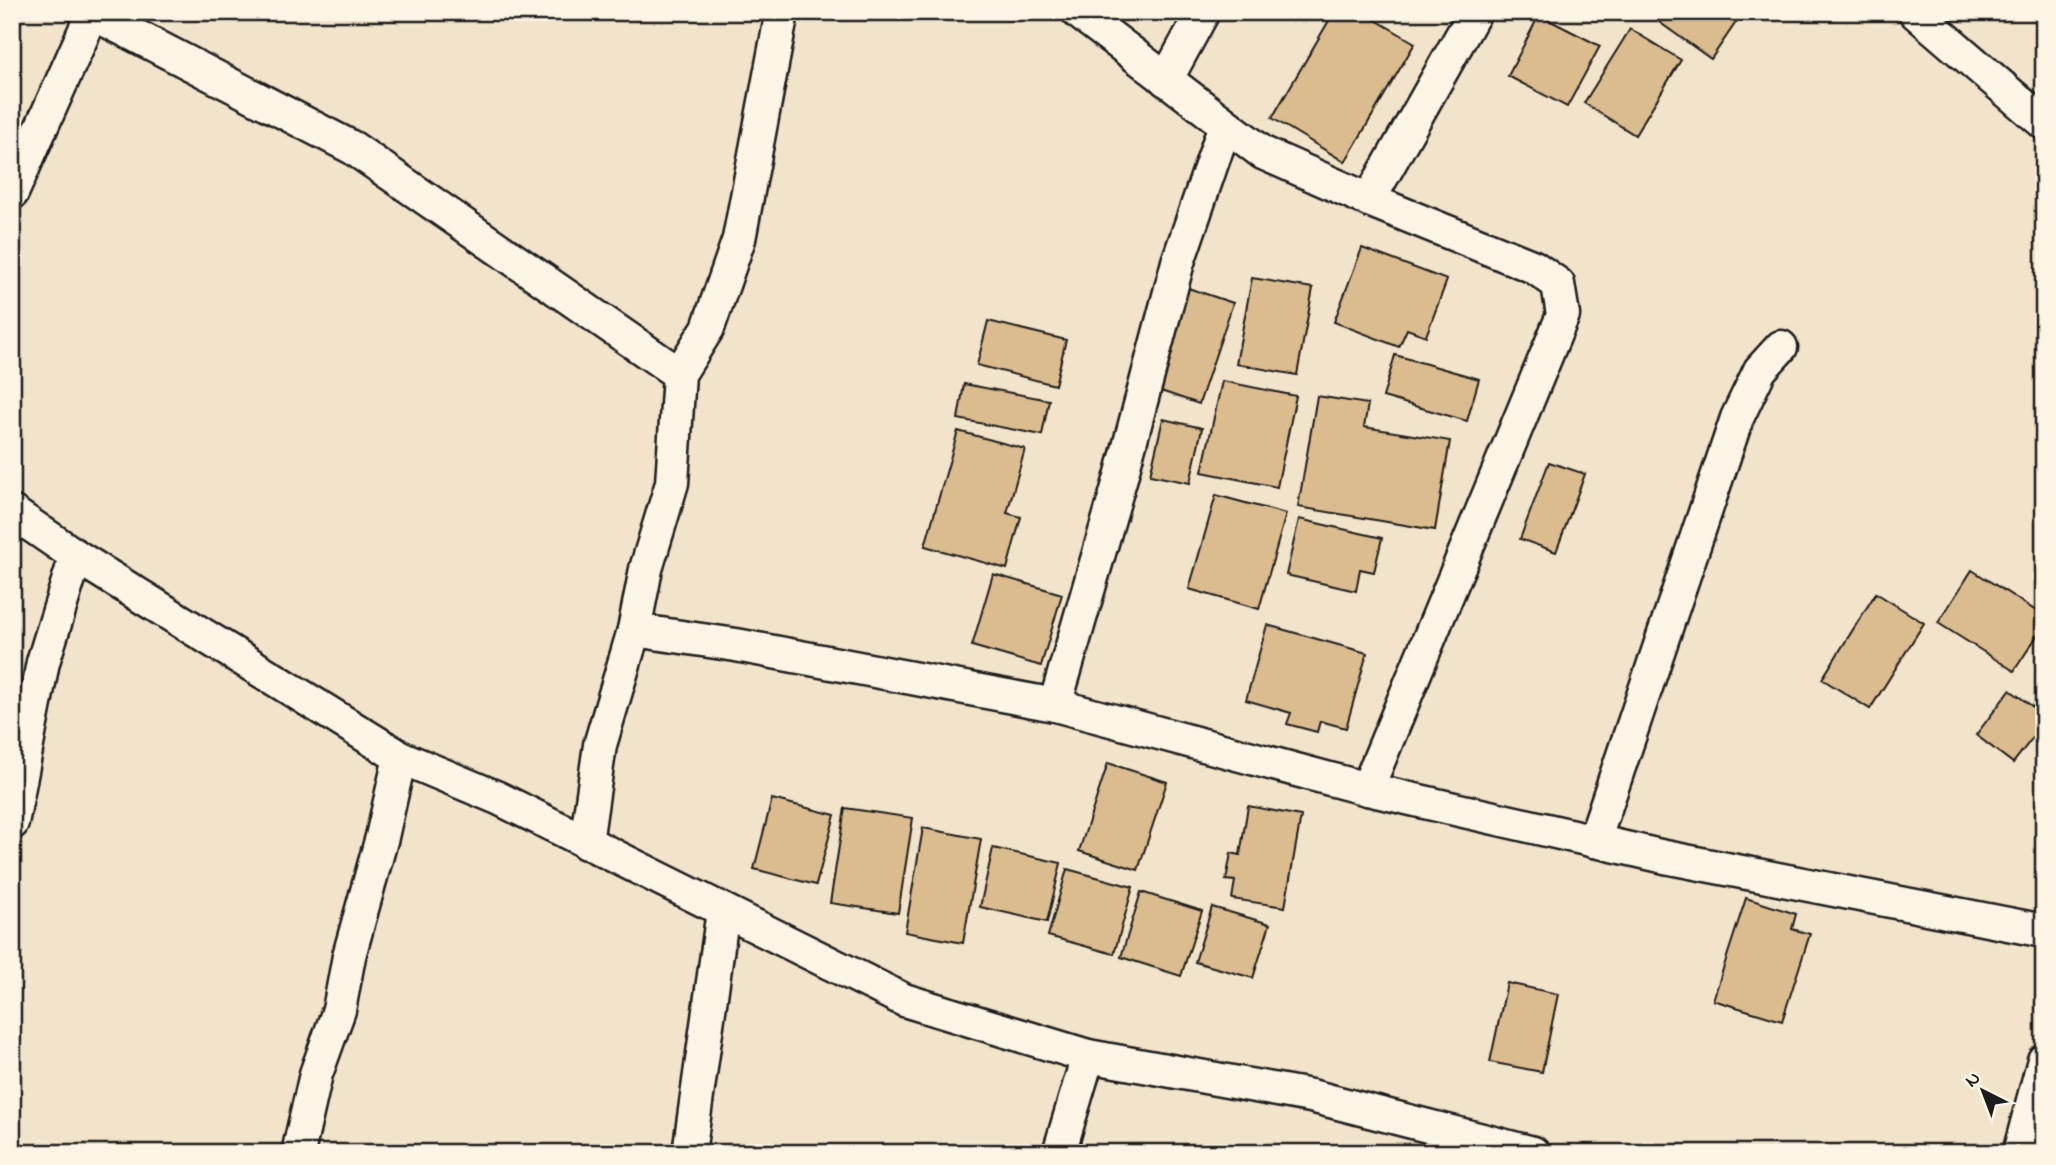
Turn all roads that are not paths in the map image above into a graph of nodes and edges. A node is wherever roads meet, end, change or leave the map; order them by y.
1 (782, 12) edge
2 (1078, 12) edge
3 (1203, 12) edge
4 (1475, 12) edge
5 (1915, 12) edge
6 (92, 13) edge
7 (1166, 80) junction
8 (2044, 123) edge
9 (1225, 125) junction
10 (12, 193) edge
11 (1369, 200) junction
12 (1781, 347) dead end
13 (679, 374) junction
14 (12, 512) edge
15 (76, 556) junction
16 (634, 630) junction
17 (1055, 705) junction
18 (400, 757) junction
19 (1367, 789) junction
20 (12, 823) edge
21 (1594, 841) junction
22 (586, 843) junction
23 (723, 911) junction
24 (2044, 931) edge
25 (1088, 1056) junction
26 (2044, 1060) edge
27 (1527, 1152) edge
28 (298, 1153) edge
29 (689, 1153) edge
30 (1059, 1153) edge
31 (2019, 1153) edge

1 - 13 street
2 - 7 street
3 - 7 street
4 - 11 street
5 - 8 street
6 - 10 street
6 - 13 street
7 - 9 street
9 - 11 street
9 - 17 street
11 - 19 street
12 - 21 street
13 - 16 street
14 - 15 street
15 - 18 street
15 - 20 street
16 - 17 street
16 - 22 street
17 - 19 street
18 - 22 street
18 - 28 street
19 - 21 street
21 - 24 street
22 - 23 street
23 - 25 street
23 - 29 street
25 - 27 street
25 - 30 street
26 - 31 street

